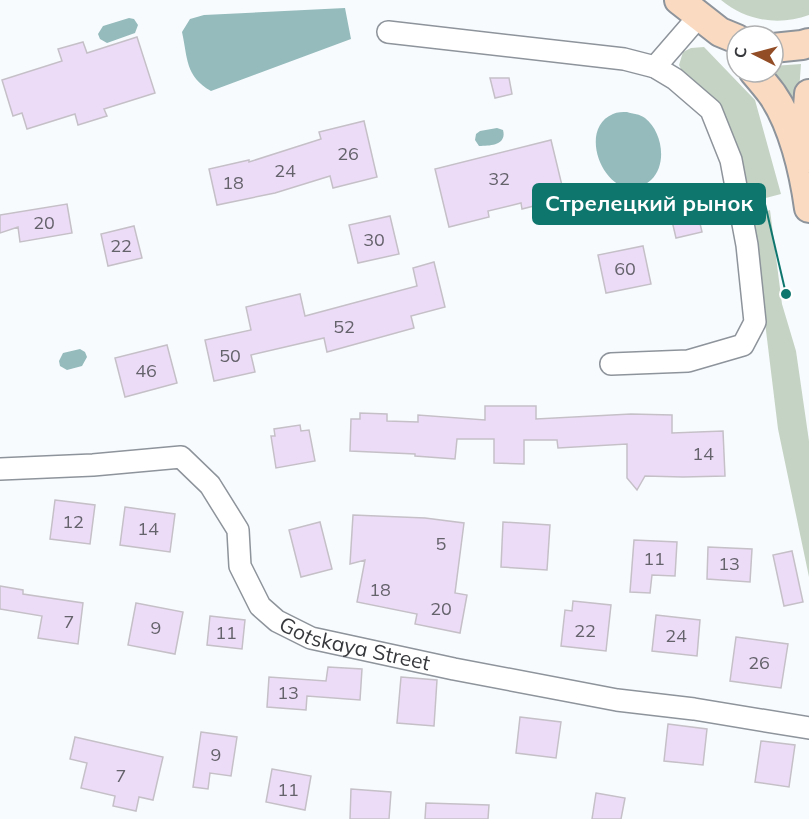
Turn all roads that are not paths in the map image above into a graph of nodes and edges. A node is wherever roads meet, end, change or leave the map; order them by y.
1 (710, 23) edge
2 (388, 32) dead end
3 (809, 42) edge
4 (785, 47) edge
5 (655, 67) junction
6 (764, 84) edge
7 (809, 94) edge
8 (803, 173) junction
9 (809, 208) edge
10 (611, 364) dead end
11 (0, 469) edge
12 (809, 728) edge

1 - 5 street
2 - 5 street
3 - 4 main road
5 - 10 street
6 - 8 main road
7 - 8 main road
8 - 9 main road
11 - 12 street, Gotskaya Street

